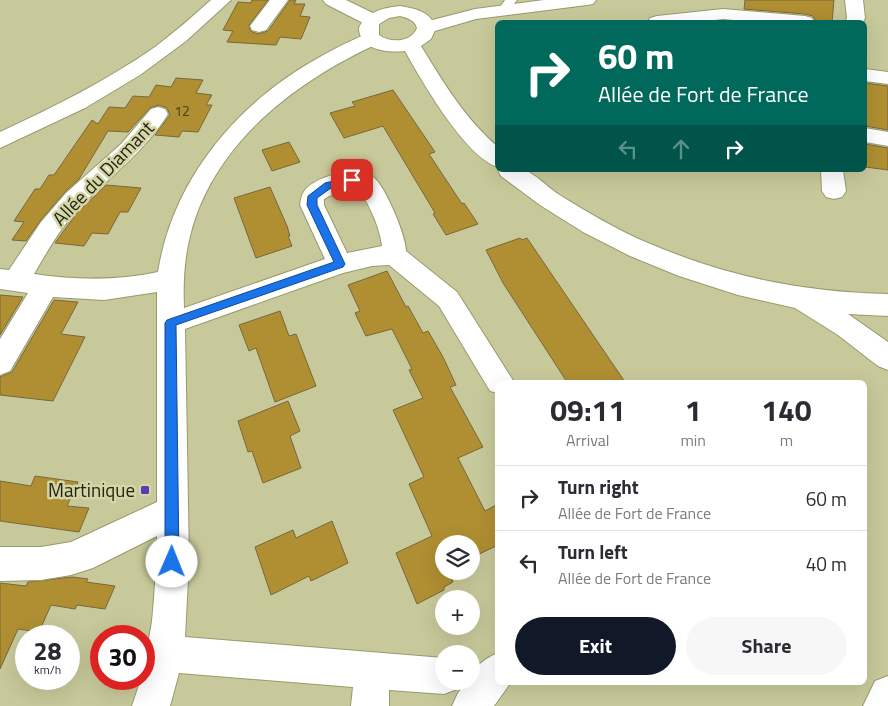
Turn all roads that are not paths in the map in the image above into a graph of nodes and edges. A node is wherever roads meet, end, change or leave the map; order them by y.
1 (222, 0) edge
2 (279, 0) edge
3 (332, 0) edge
4 (587, 0) edge
5 (854, 0) edge
6 (414, 6) edge
7 (507, 11) edge
8 (694, 20) edge
9 (784, 20) edge
10 (855, 20) edge
11 (260, 26) dead end
12 (428, 27) junction
13 (372, 30) junction
14 (410, 45) junction
15 (867, 75) edge
16 (888, 78) edge
17 (158, 114) dead end
18 (867, 135) edge
19 (888, 139) edge
20 (0, 141) edge
21 (495, 157) edge
22 (512, 172) edge
23 (394, 255) junction
24 (340, 264) junction
25 (170, 279) junction
26 (8, 280) edge
27 (46, 287) junction
28 (797, 297) junction
29 (885, 306) edge
30 (171, 323) junction
31 (888, 334) edge
32 (888, 358) edge
33 (0, 363) edge
34 (499, 380) edge
35 (172, 511) junction
36 (0, 564) edge
37 (164, 654) junction
38 (495, 662) edge
39 (480, 668) edge
40 (372, 670) junction
41 (495, 675) edge
42 (435, 676) edge
43 (888, 694) edge
44 (151, 706) edge
45 (370, 706) edge
46 (471, 706) edge
47 (882, 706) edge

1 - 20 street
2 - 11 street
3 - 13 street
4 - 7 street
5 - 10 street
6 - 12 street
6 - 13 street
7 - 12 street
8 - 9 street
12 - 14 street
13 - 14 street
13 - 25 street
14 - 21 street
15 - 16 street
17 - 26 street, Allée du Diamant
18 - 19 street
22 - 28 street
23 - 24 street
23 - 24 street
23 - 34 street
24 - 30 street
25 - 27 street
25 - 30 street
26 - 27 street
27 - 33 street
28 - 29 street
28 - 31 street
28 - 32 street
30 - 35 street
35 - 36 street
35 - 37 street
37 - 40 street
37 - 44 street
38 - 39 street
40 - 42 street
40 - 45 street
41 - 46 street
43 - 47 street

